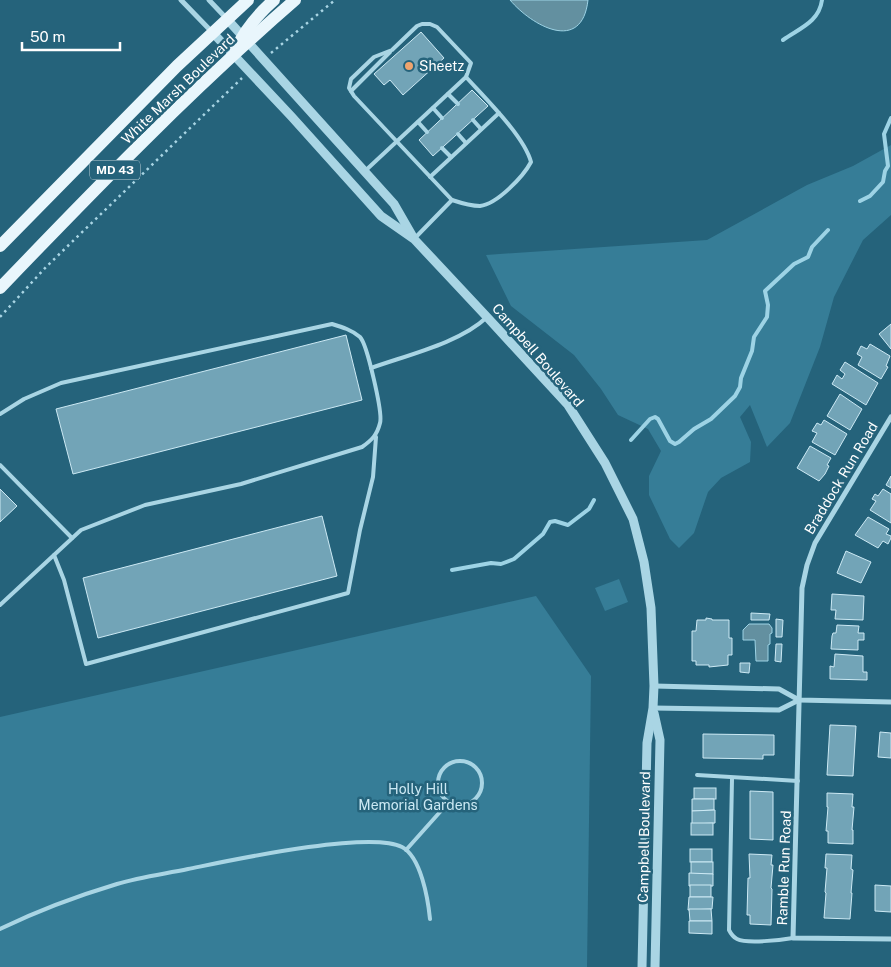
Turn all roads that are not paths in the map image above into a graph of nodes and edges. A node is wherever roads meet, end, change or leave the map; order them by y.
1 (181, 0) edge
2 (209, 0) edge
3 (248, 0) edge
4 (274, 0) edge
5 (295, 0) edge
6 (228, 19) junction
7 (213, 33) junction
8 (245, 39) junction
9 (392, 50) junction
10 (234, 55) junction
11 (466, 78) junction
12 (351, 91) junction
13 (448, 94) junction
14 (458, 104) dead end
15 (433, 108) junction
16 (499, 113) junction
17 (442, 118) dead end
18 (473, 120) dead end
19 (418, 122) junction
20 (481, 129) junction
21 (427, 132) dead end
22 (458, 134) dead end
23 (396, 142) junction
24 (466, 143) junction
25 (442, 148) dead end
26 (451, 157) junction
27 (365, 171) junction
28 (430, 177) junction
29 (452, 200) junction
30 (414, 239) junction
31 (0, 246) edge
32 (0, 288) edge
33 (487, 317) junction
34 (371, 368) junction
35 (0, 414) edge
36 (891, 417) edge
37 (376, 437) junction
38 (0, 464) edge
39 (72, 538) junction
40 (54, 555) junction
41 (0, 605) edge
42 (654, 686) junction
43 (799, 700) junction
44 (891, 702) edge
45 (653, 708) junction
46 (697, 775) dead end
47 (732, 778) junction
48 (798, 781) junction
49 (448, 803) junction
50 (406, 850) junction
51 (430, 919) dead end
52 (0, 929) edge
53 (793, 938) junction
54 (891, 939) edge
55 (642, 967) edge
56 (655, 967) edge

1 - 7 street, Campbell Boulevard
2 - 6 street, Campbell Boulevard
3 - 6 main road, White Marsh Boulevard / MD 43
4 - 8 main road
5 - 8 main road, White Marsh Boulevard
6 - 7 main road, White Marsh Boulevard / MD 43
6 - 8 street, Campbell Boulevard
7 - 10 street, Campbell Boulevard
7 - 31 main road, White Marsh Boulevard / MD 43
8 - 10 main road
8 - 27 street, Campbell Boulevard
9 - 11 lane
9 - 12 lane
9 - 12 lane
10 - 30 street, Campbell Boulevard
10 - 32 main road, White Marsh Boulevard / MD 43
11 - 13 lane
11 - 16 lane
12 - 23 lane
13 - 14 lane
13 - 15 lane
15 - 17 lane
15 - 19 lane
16 - 20 lane
16 - 29 lane
18 - 20 lane
19 - 21 lane
19 - 23 lane
20 - 24 lane
22 - 24 lane
23 - 27 lane
23 - 28 lane
24 - 26 lane
25 - 26 lane
26 - 28 lane
27 - 30 street, Campbell Boulevard
28 - 29 lane
29 - 30 lane
30 - 33 street, Campbell Boulevard
33 - 34 lane
33 - 42 street, Campbell Boulevard
34 - 35 lane
34 - 37 lane
36 - 43 street, Braddock Run Road
37 - 39 lane
37 - 40 lane
38 - 39 lane
39 - 40 lane
40 - 41 lane
42 - 43 street
42 - 45 street, Campbell Boulevard
43 - 44 street
43 - 45 street
43 - 48 street, Ramble Run Road
45 - 55 street, Campbell Boulevard
45 - 56 street, Campbell Boulevard
46 - 47 lane
47 - 48 lane
47 - 53 lane
48 - 53 street, Ramble Run Road
49 - 49 lane
49 - 50 lane
50 - 51 lane
50 - 52 lane
53 - 54 street, Ramble Run Road

